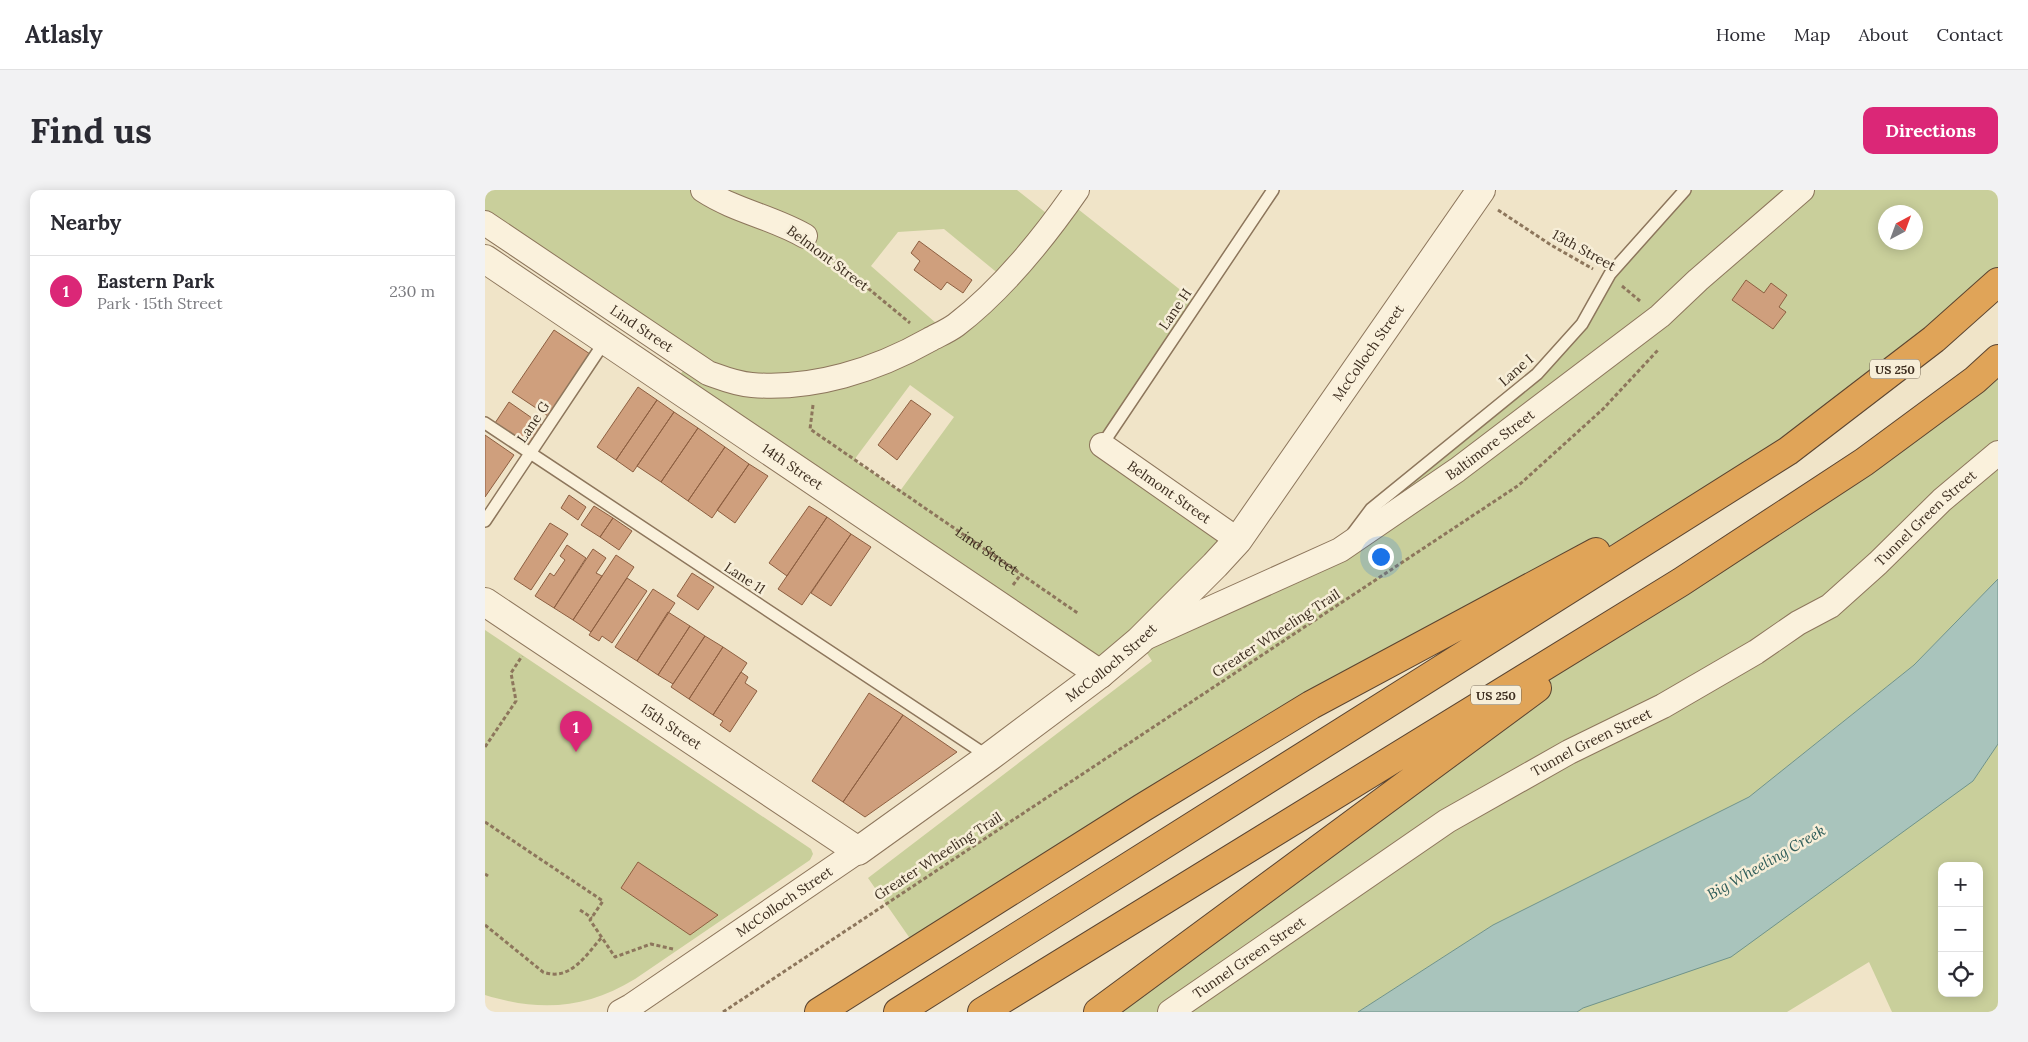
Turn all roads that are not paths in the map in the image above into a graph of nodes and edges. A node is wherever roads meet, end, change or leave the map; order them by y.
1 (703, 190) edge
2 (1077, 190) edge
3 (1273, 190) edge
4 (1685, 190) edge
5 (1802, 190) edge
6 (1479, 193) edge
7 (485, 223) edge
8 (805, 236) road end
9 (485, 259) edge
10 (1998, 282) edge
11 (605, 341) junction
12 (1998, 360) edge
13 (485, 423) edge
14 (1102, 445) joint
15 (1788, 451) junction
16 (530, 453) junction
17 (1998, 453) edge
18 (485, 521) edge
19 (1238, 540) junction
20 (1340, 550) junction
21 (1681, 582) junction
22 (485, 602) edge
23 (1139, 641) junction
24 (1100, 674) junction
25 (989, 758) junction
26 (858, 851) junction
27 (620, 1012) edge
28 (819, 1012) edge
29 (898, 1012) edge
30 (982, 1012) edge
31 (1098, 1012) edge
32 (1170, 1012) edge

1 - 8 street, Belmont Street
2 - 7 street, Lind Street
3 - 14 lane, Lane H
4 - 20 lane, Lane I
5 - 20 street, Baltimore Street
6 - 19 street, McColloch Street
9 - 11 street, 14th Street
10 - 15 highway, US 250
11 - 16 lane, Lane G
11 - 24 street, 14th Street
12 - 21 highway, US 250
13 - 16 lane, Lane 11
14 - 19 street, Belmont Street
15 - 28 highway
15 - 29 highway, US 250
16 - 18 lane, Lane G
16 - 25 lane, Lane 11
17 - 32 street, Tunnel Green Street
19 - 23 street, McColloch Street
20 - 23 street, Baltimore Street
21 - 30 highway, US 250
21 - 31 highway
22 - 26 street, 15th Street
23 - 24 street, McColloch Street
24 - 25 street, McColloch Street
25 - 26 street, McColloch Street
26 - 27 street, McColloch Street

